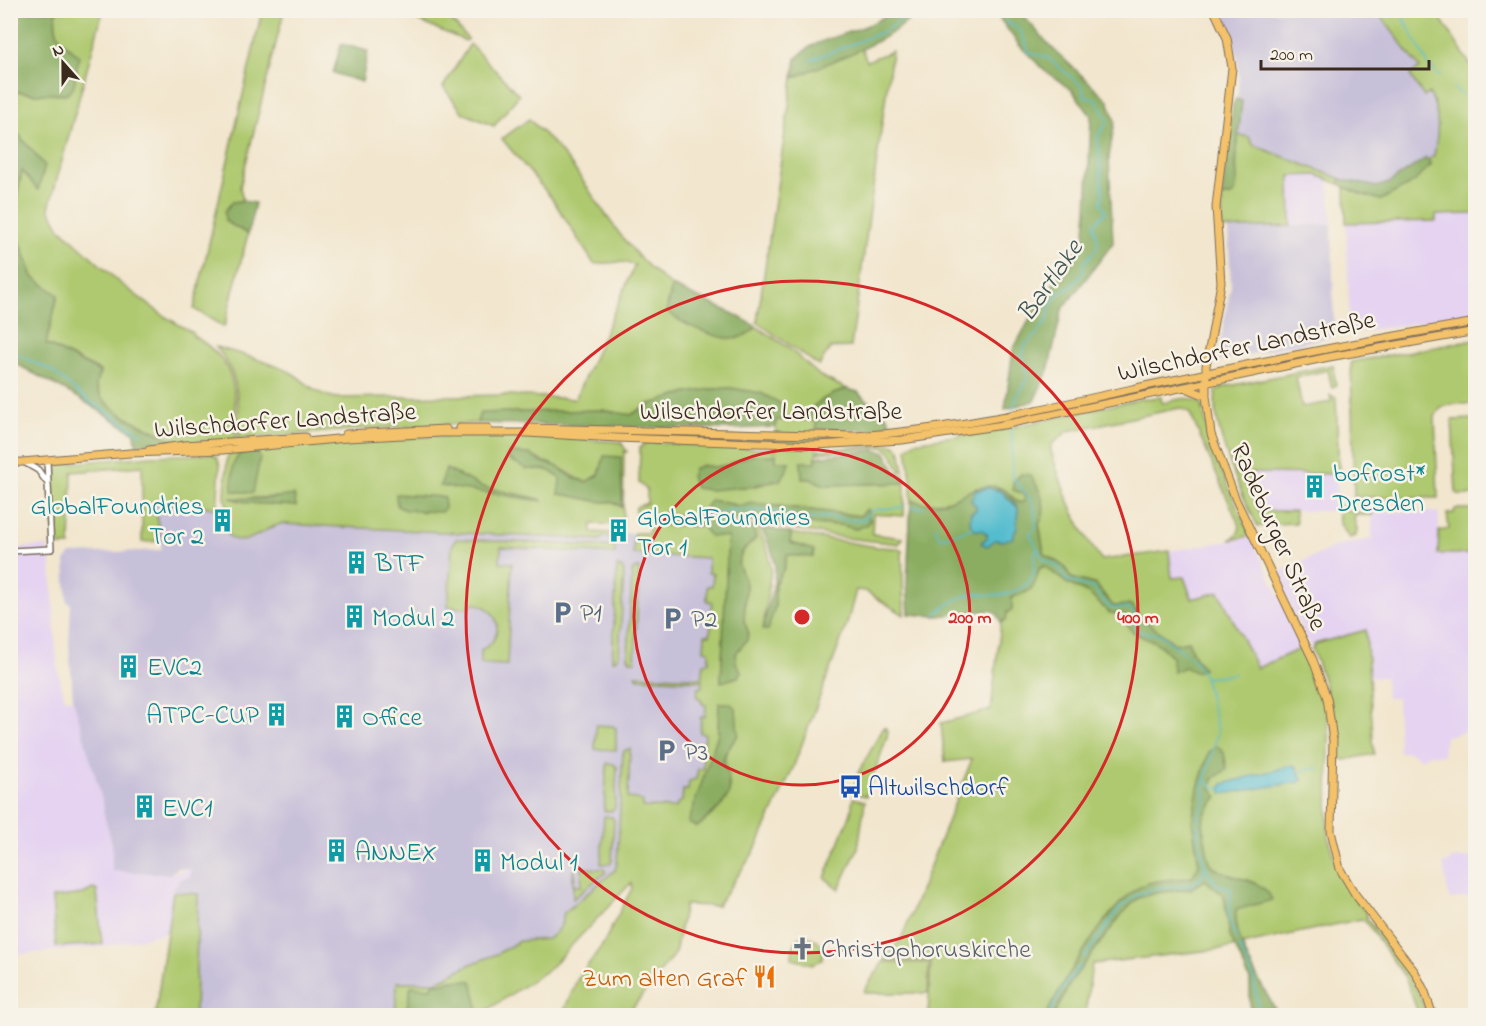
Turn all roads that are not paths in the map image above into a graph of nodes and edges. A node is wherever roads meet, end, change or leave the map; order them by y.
1 (1214, 10) edge
2 (1476, 322) edge
3 (1476, 331) edge
4 (1206, 374) junction
5 (1206, 382) junction
6 (1184, 387) junction
7 (1206, 396) junction
8 (130, 453) junction
9 (47, 460) junction
10 (24, 462) junction
11 (10, 463) edge
12 (47, 482) junction
13 (10, 551) edge
14 (1433, 1016) edge

1 - 4 main road, Radeburger Straße
2 - 4 main road, Wilschdorfer Landstraße
3 - 5 main road, Wilschdorfer Landstraße
4 - 5 main road, Radeburger Straße
4 - 8 main road, Wilschdorfer Landstraße
5 - 6 main road, Wilschdorfer Landstraße
5 - 7 main road, Radeburger Straße
6 - 7 main road
6 - 8 main road, Wilschdorfer Landstraße
7 - 14 main road, Radeburger Straße
8 - 9 main road, Wilschdorfer Landstraße
9 - 10 main road, Wilschdorfer Landstraße
9 - 12 street
10 - 11 main road, Wilschdorfer Landstraße
10 - 12 street
12 - 13 street

